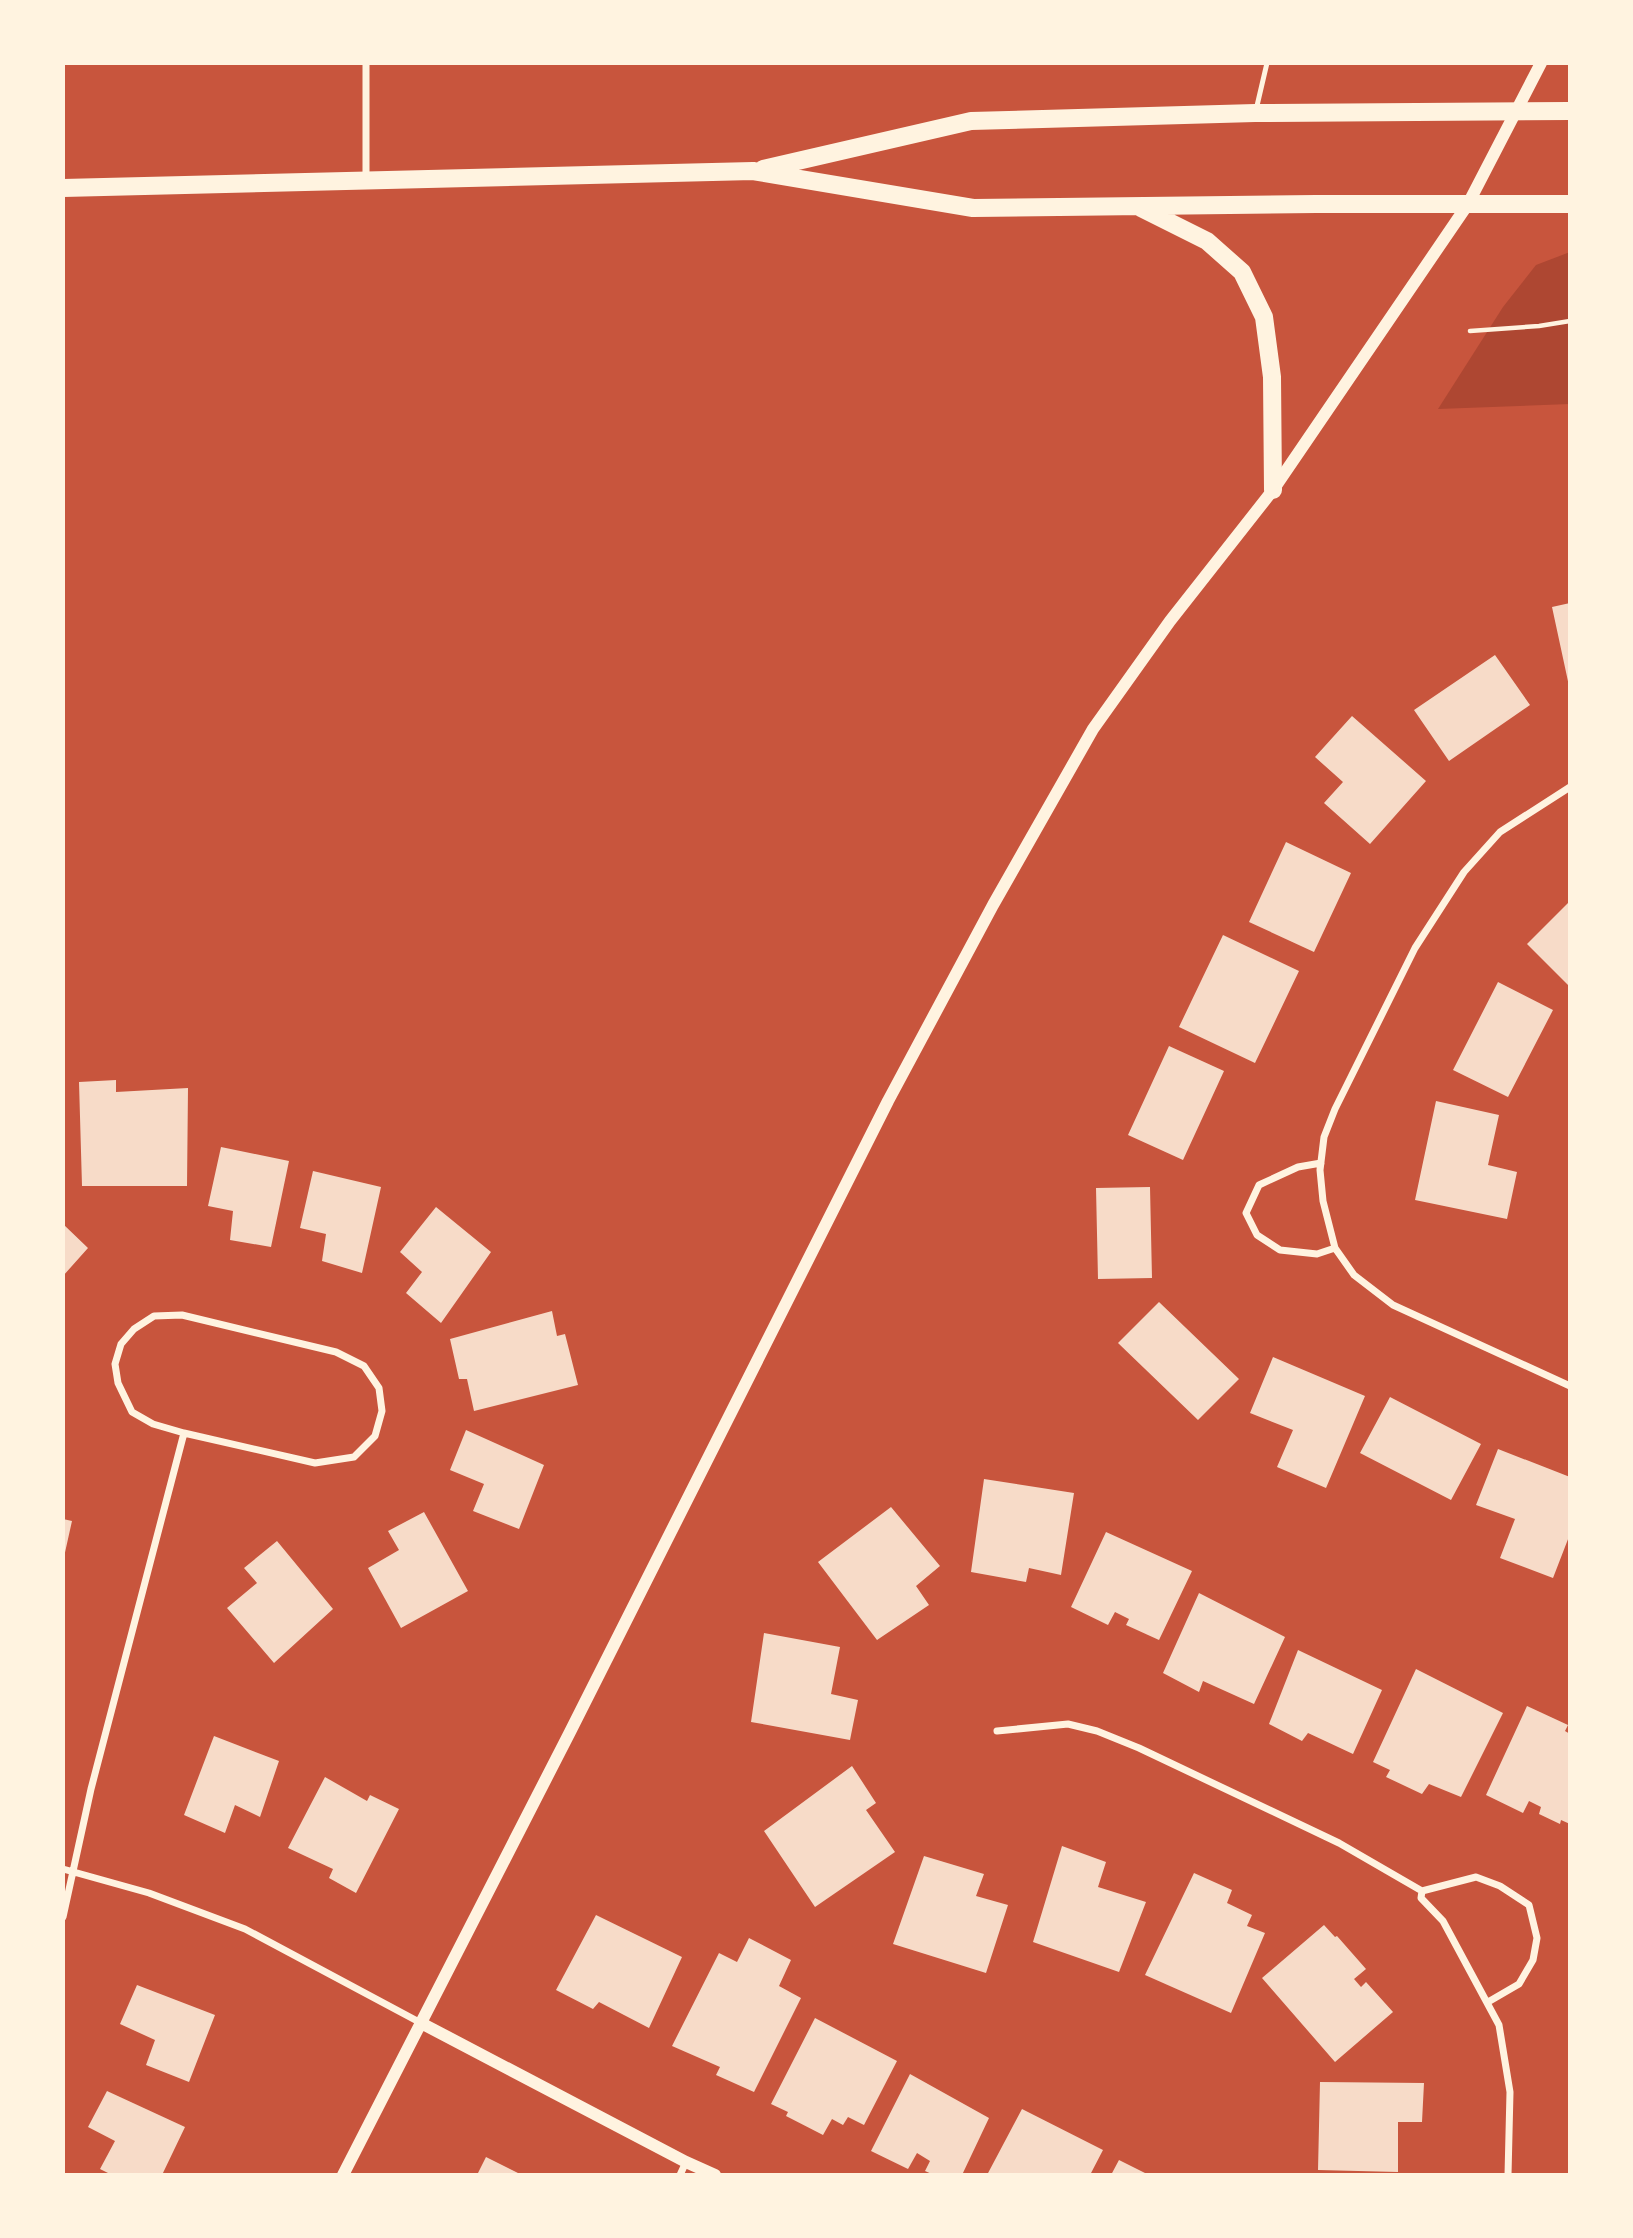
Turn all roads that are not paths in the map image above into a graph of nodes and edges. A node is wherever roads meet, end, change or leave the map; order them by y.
1 (366, 63) edge
2 (1267, 63) edge
3 (1541, 63) edge
4 (1518, 111) junction
5 (1570, 111) edge
6 (1255, 113) junction
7 (753, 171) junction
8 (366, 182) junction
9 (63, 188) edge
10 (1468, 204) junction
11 (1570, 204) edge
12 (1138, 207) junction
13 (1273, 490) junction
14 (1570, 787) edge
15 (1321, 1163) junction
16 (1335, 1248) junction
17 (1570, 1387) edge
18 (184, 1433) junction
19 (997, 1731) dead end
20 (63, 1869) edge
21 (73, 1871) junction
22 (1422, 1891) junction
23 (63, 1917) edge
24 (1488, 2002) junction
25 (421, 2023) junction
26 (686, 2162) junction
27 (343, 2175) edge
28 (680, 2175) edge
29 (715, 2175) edge
30 (1508, 2175) edge

1 - 8 street
2 - 6 lane
3 - 4 street
4 - 5 main road
4 - 6 main road
4 - 10 street
6 - 7 main road
7 - 8 main road
7 - 12 main road
8 - 9 main road
10 - 11 main road
10 - 12 main road
10 - 13 street
12 - 13 main road
13 - 25 street
14 - 15 street
15 - 16 street
15 - 16 street
16 - 17 street
18 - 18 street
18 - 21 street
19 - 22 street
20 - 21 street
21 - 23 street
21 - 25 street
22 - 24 street
22 - 24 street
24 - 30 street
25 - 26 street
25 - 27 street
26 - 28 street
26 - 29 street

